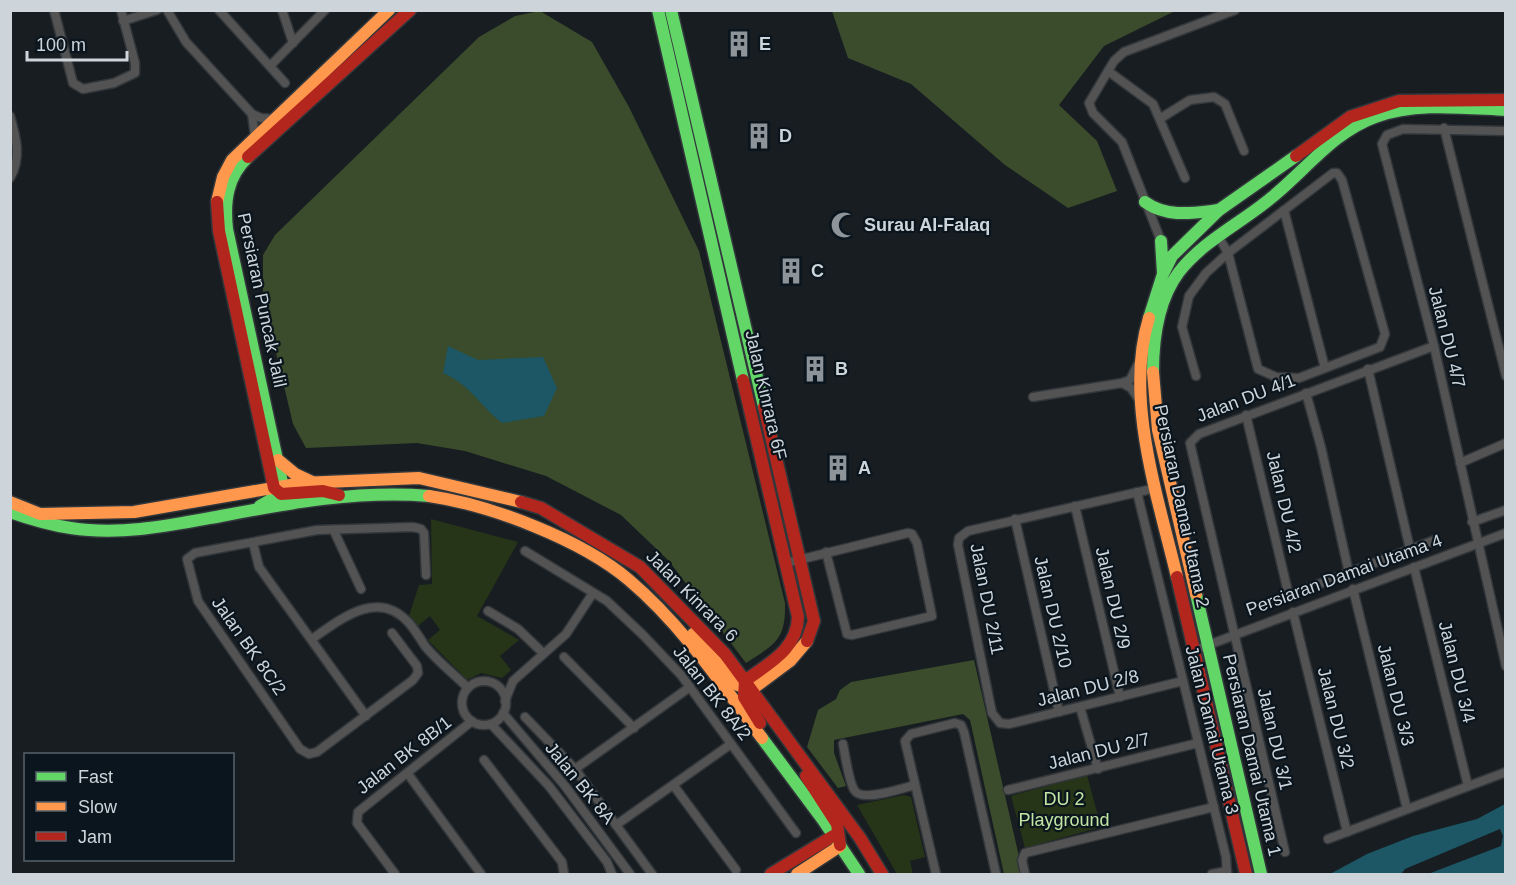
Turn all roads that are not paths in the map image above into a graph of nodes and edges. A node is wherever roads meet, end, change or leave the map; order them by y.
1 (54, 10) edge
2 (121, 10) edge
3 (157, 10) edge
4 (168, 10) edge
5 (219, 10) edge
6 (282, 10) edge
7 (325, 10) edge
8 (389, 10) edge
9 (410, 10) edge
10 (658, 10) edge
11 (671, 10) edge
12 (1235, 10) edge
13 (123, 21) junction
14 (293, 43) junction
15 (270, 66) junction
16 (1108, 71) junction
17 (285, 83) dead end
18 (693, 99) junction
19 (1506, 100) edge
20 (680, 103) junction
21 (1506, 110) edge
22 (252, 114) junction
23 (10, 116) edge
24 (1161, 118) junction
25 (274, 119) junction
26 (1444, 128) junction
27 (1506, 131) edge
28 (255, 136) junction
29 (1244, 151) dead end
30 (10, 178) edge
31 (1185, 178) dead end
32 (1145, 202) junction
33 (1219, 210) junction
34 (1284, 210) junction
35 (715, 221) junction
36 (1215, 239) junction
37 (1161, 241) junction
38 (1228, 253) junction
39 (1170, 259) junction
40 (1180, 271) junction
41 (1163, 274) junction
42 (1434, 346) junction
43 (1139, 361) junction
44 (1325, 368) junction
45 (1368, 369) junction
46 (1196, 376) dead end
47 (1506, 376) edge
48 (1122, 383) junction
49 (752, 391) junction
50 (1306, 393) junction
51 (1033, 397) dead end
52 (1141, 401) junction
53 (1246, 415) junction
54 (1506, 443) edge
55 (278, 460) junction
56 (1460, 463) junction
57 (271, 471) junction
58 (313, 483) junction
59 (1156, 488) junction
60 (280, 490) junction
61 (259, 491) junction
62 (1137, 492) junction
63 (343, 497) junction
64 (10, 502) edge
65 (1075, 506) junction
66 (255, 510) junction
67 (1506, 510) edge
68 (10, 512) edge
69 (1015, 519) junction
70 (1472, 522) junction
71 (334, 531) junction
72 (1506, 533) edge
73 (1436, 540) dead end
74 (253, 543) junction
75 (1476, 544) junction
76 (1410, 549) junction
77 (525, 551) dead end
78 (826, 552) junction
79 (800, 559) junction
80 (786, 563) junction
81 (1414, 567) junction
82 (1349, 573) junction
83 (426, 575) dead end
84 (361, 589) dead end
85 (1353, 589) junction
86 (593, 593) junction
87 (1289, 596) junction
88 (1264, 605) dead end
89 (488, 611) dead end
90 (1293, 612) junction
91 (667, 618) junction
92 (392, 633) dead end
93 (1234, 634) junction
94 (312, 639) junction
95 (1209, 644) junction
96 (1195, 650) junction
97 (543, 652) junction
98 (564, 657) dead end
99 (732, 663) junction
100 (1506, 666) edge
101 (766, 672) junction
102 (513, 681) junction
103 (1183, 681) junction
104 (496, 685) junction
105 (746, 686) junction
106 (690, 687) junction
107 (468, 688) junction
108 (1120, 697) junction
109 (505, 701) junction
110 (760, 702) junction
111 (1080, 707) junction
112 (1059, 712) junction
113 (503, 713) junction
114 (366, 716) junction
115 (525, 717) dead end
116 (472, 722) junction
117 (1000, 723) joint
118 (491, 724) junction
119 (634, 728) junction
120 (1198, 743) junction
121 (731, 744) junction
122 (843, 744) dead end
123 (794, 749) junction
124 (484, 759) dead end
125 (778, 759) junction
126 (575, 769) junction
127 (1098, 770) junction
128 (1506, 772) edge
129 (408, 774) junction
130 (915, 785) junction
131 (674, 786) junction
132 (1468, 786) junction
133 (1008, 790) dead end
134 (1214, 807) junction
135 (1407, 809) junction
136 (823, 821) junction
137 (616, 825) junction
138 (1347, 832) junction
139 (796, 833) dead end
140 (1328, 839) dead end
141 (838, 840) junction
142 (822, 851) junction
143 (1285, 852) dead end
144 (852, 863) junction
145 (736, 870) dead end
146 (1227, 873) edge
147 (394, 874) edge
148 (481, 874) edge
149 (564, 874) edge
150 (612, 874) edge
151 (630, 874) edge
152 (652, 874) edge
153 (771, 874) edge
154 (797, 874) edge
155 (859, 874) edge
156 (874, 874) edge
157 (882, 874) edge
158 (936, 874) edge
159 (996, 874) edge
160 (1025, 874) edge
161 (1212, 874) edge
162 (1246, 874) edge
163 (1260, 874) edge

1 - 13 street
2 - 13 street
3 - 13 street
4 - 22 street
5 - 15 street
6 - 14 street
7 - 14 street
8 - 25 main road, Persiaran Puncak Jalil
9 - 55 main road, Persiaran Puncak Jalil
10 - 20 main road, Jalan Kinrara 6F
11 - 18 main road, Jalan Kinrara 6F
12 - 16 street
14 - 15 street
15 - 17 street
16 - 24 street
16 - 32 street
18 - 20 main road
18 - 35 main road, Jalan Kinrara 6F
19 - 33 main road, Persiaran Damai Utama 2
20 - 35 main road, Jalan Kinrara 6F
21 - 36 main road, Persiaran Damai Utama 2
22 - 25 street
22 - 28 street
23 - 30 street
24 - 29 street
24 - 31 street
25 - 28 main road, Persiaran Puncak Jalil
26 - 27 street
26 - 42 street, Jalan DU 4/7
26 - 47 street
28 - 57 main road, Persiaran Puncak Jalil
32 - 33 main road
32 - 37 street
33 - 39 main road, Persiaran Damai Utama 2
34 - 38 street
34 - 44 street
34 - 44 street
35 - 49 main road, Jalan Kinrara 6F
36 - 38 street
36 - 40 main road, Persiaran Damai Utama 2
37 - 39 street
37 - 41 main road
38 - 44 street
38 - 46 street
39 - 40 street
39 - 41 main road, Persiaran Damai Utama 2
40 - 95 main road, Persiaran Damai Utama 2
41 - 43 main road, Persiaran Damai Utama 2
42 - 45 street, Jalan DU 4/1
42 - 56 street, Jalan DU 4/7
43 - 48 street
43 - 52 main road, Persiaran Damai Utama 2
45 - 50 street, Jalan DU 4/1
45 - 76 street
48 - 51 street
48 - 52 street
49 - 79 main road, Jalan Kinrara 6F
49 - 80 main road, Jalan Kinrara 6F
50 - 53 street, Jalan DU 4/1
50 - 82 street
52 - 59 main road, Persiaran Damai Utama 2
53 - 87 street, Jalan DU 4/2
53 - 93 street, Jalan DU 4/1
54 - 56 street
55 - 58 main road
55 - 60 main road, Persiaran Puncak Jalil
56 - 70 street, Jalan DU 4/7
57 - 60 main road, Persiaran Puncak Jalil
57 - 61 main road
58 - 60 main road, Jalan Kinrara 6
58 - 99 main road, Jalan Kinrara 6
59 - 62 street, Jalan DU 2/11
59 - 96 main road, Persiaran Damai Utama 2
60 - 61 main road
60 - 63 main road
60 - 66 main road
61 - 64 main road
62 - 65 street, Jalan DU 2/11
62 - 103 street, Jalan Damai Utama 3
63 - 66 main road, Jalan Kinrara 6
63 - 91 main road, Jalan Kinrara 6
65 - 69 street, Jalan DU 2/11
65 - 108 street, Jalan DU 2/9
66 - 68 main road
67 - 70 street
69 - 112 street, Jalan DU 2/10
69 - 117 street, Jalan DU 2/11
70 - 75 street, Jalan DU 4/7
71 - 74 street, Jalan BK 8C/2
71 - 83 street, Jalan BK 8C/2
71 - 84 street
72 - 75 street, Persiaran Damai Utama 4
73 - 76 street
74 - 94 street
74 - 114 street, Jalan BK 8C/2
75 - 81 street, Persiaran Damai Utama 4
75 - 100 street, Jalan DU 4/7
76 - 82 street
77 - 86 street, Jalan BK 8A/2
78 - 78 street
78 - 79 street
79 - 80 street
79 - 101 main road, Jalan Kinrara 6F
80 - 101 main road, Jalan Kinrara 6F
81 - 85 street, Persiaran Damai Utama 4
81 - 132 street, Jalan DU 3/4
82 - 87 street
85 - 90 street, Persiaran Damai Utama 4
85 - 135 street, Jalan DU 3/3
86 - 97 street
86 - 106 street, Jalan BK 8A/2
87 - 88 street
89 - 97 street
90 - 93 street, Persiaran Damai Utama 4
90 - 138 street, Jalan DU 3/2
91 - 105 main road
91 - 125 main road, Jalan Kinrara 6
92 - 114 street, Jalan BK 8C/2
93 - 95 street, Persiaran Damai Utama 4
93 - 143 street, Jalan DU 3/1
94 - 107 street
94 - 114 street
95 - 96 street, Persiaran Damai Utama 4
95 - 163 main road, Persiaran Damai Utama 1
96 - 162 main road, Persiaran Damai Utama 1
97 - 102 street
98 - 119 street
99 - 101 main road
99 - 105 main road, Jalan Kinrara 6
101 - 105 main road, Jalan Kinrara 6F
101 - 110 main road
102 - 104 street
102 - 109 street
103 - 108 street, Jalan DU 2/8
103 - 120 street, Jalan Damai Utama 3
104 - 107 street
104 - 109 street
105 - 110 main road, Jalan Kinrara 6
105 - 125 main road
106 - 119 street
106 - 121 street, Jalan BK 8A/2
107 - 116 street
108 - 111 street, Jalan DU 2/8
109 - 113 street
110 - 123 main road, Jalan Kinrara 6
111 - 112 street, Jalan DU 2/8
111 - 127 street
112 - 117 street, Jalan DU 2/8
113 - 118 street
113 - 151 street, Jalan BK 8A
115 - 126 street
116 - 118 street
116 - 129 street, Jalan BK 8B/1
118 - 150 street, Jalan BK 8A
119 - 126 street
120 - 127 street, Jalan DU 2/7
120 - 134 street, Jalan Damai Utama 3
121 - 131 street
121 - 139 street, Jalan BK 8A/2
122 - 130 street
123 - 141 main road
123 - 157 main road, Jalan Kinrara 6
124 - 149 street
125 - 136 main road, Jalan Kinrara 6
126 - 137 street
127 - 133 street, Jalan DU 2/7
128 - 132 street
129 - 147 street, Jalan BK 8B/1
129 - 148 street
130 - 158 street
130 - 159 street
131 - 137 street
131 - 145 street
132 - 135 street
134 - 146 street, Jalan Damai Utama 3
134 - 160 street
135 - 138 street
136 - 141 main road, Jalan Kinrara 6
136 - 142 main road
137 - 152 street
138 - 140 street
141 - 142 main road
141 - 144 main road, Jalan Kinrara 6
141 - 156 main road
142 - 144 main road
142 - 153 main road
142 - 154 main road
144 - 155 main road, Jalan Kinrara 6
146 - 161 street

